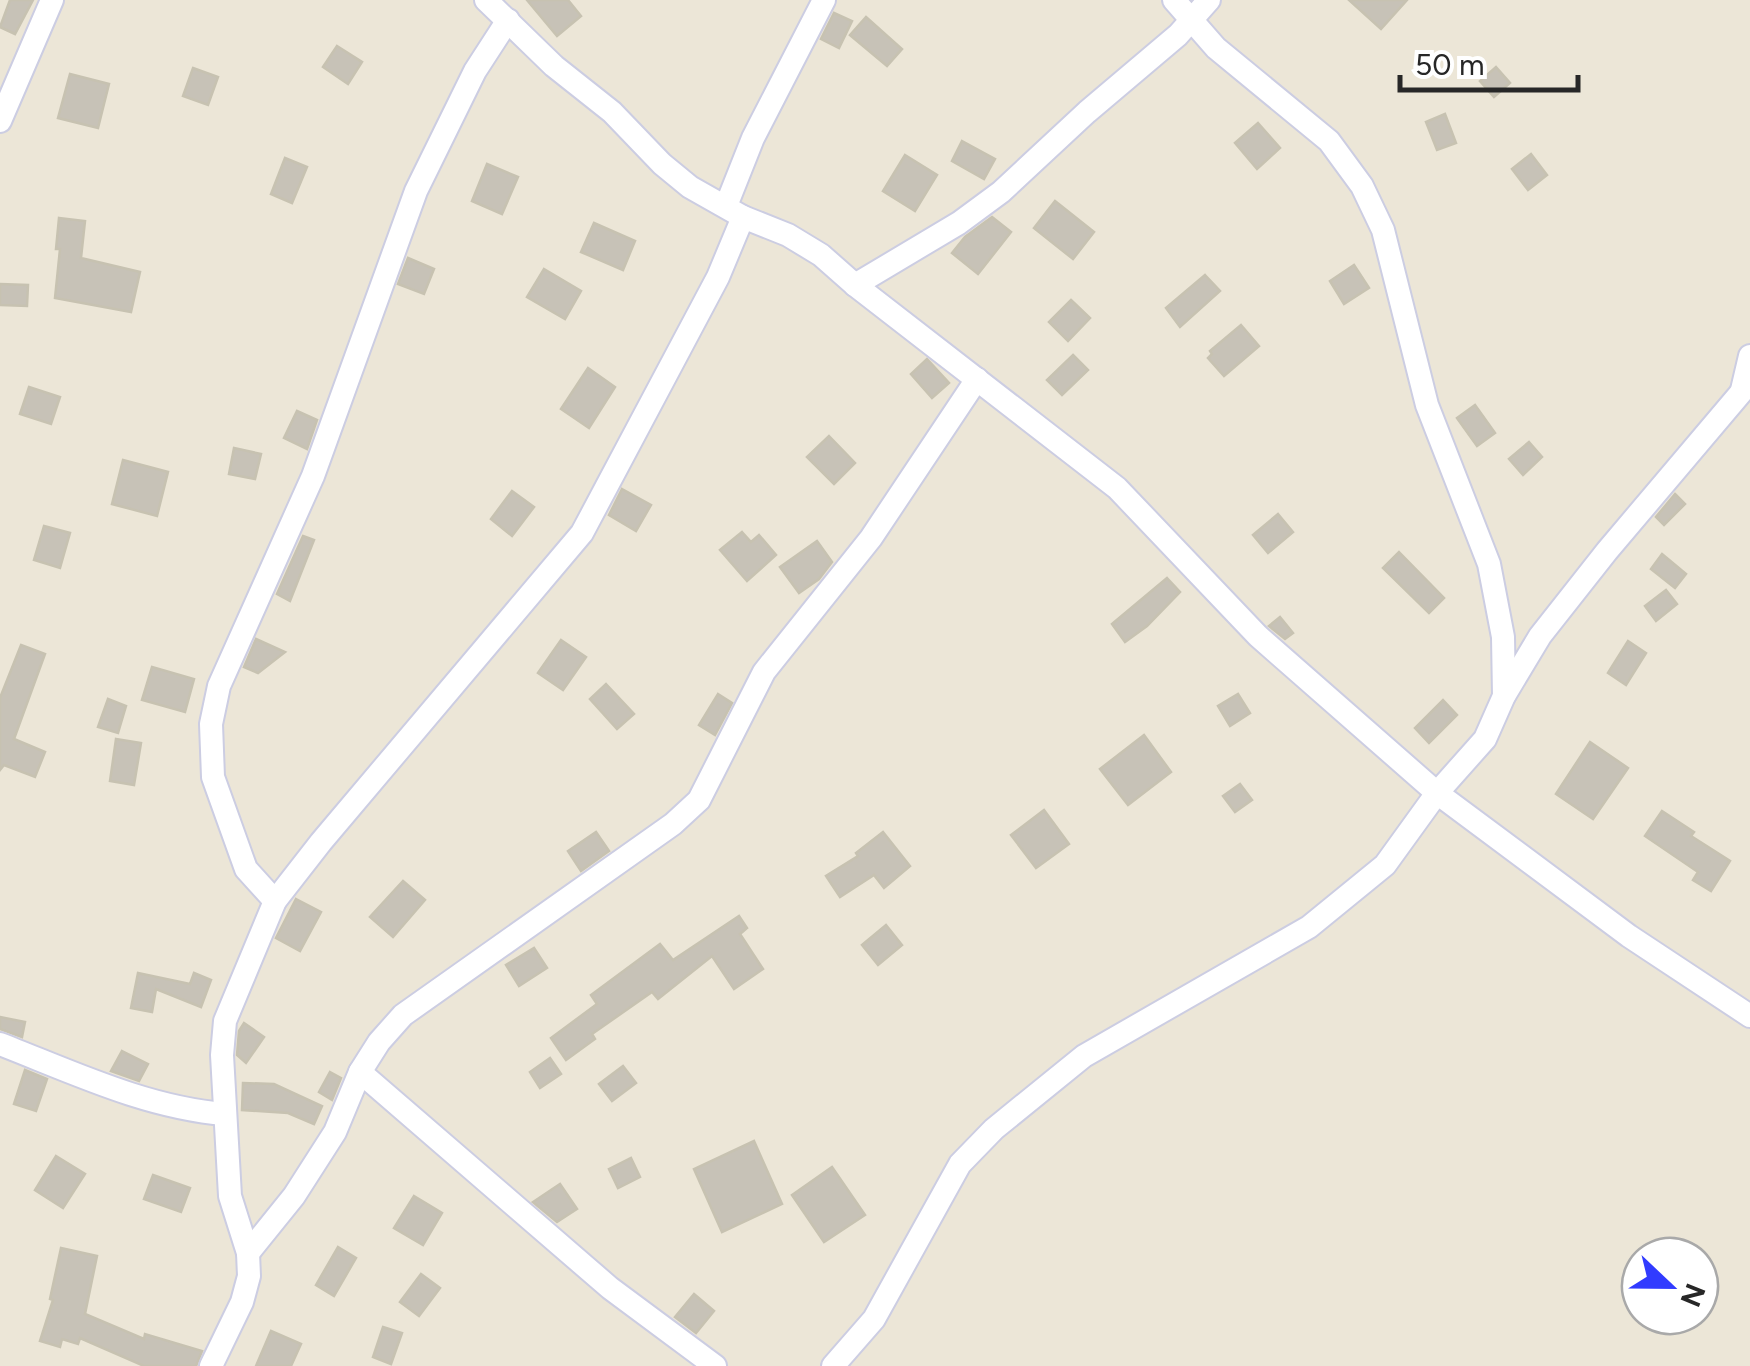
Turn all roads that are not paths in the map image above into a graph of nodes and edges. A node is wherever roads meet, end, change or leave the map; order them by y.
1 (52, 0) edge
2 (486, 0) edge
3 (824, 0) edge
4 (1174, 0) edge
5 (1209, 0) edge
6 (1192, 18) junction
7 (508, 20) junction
8 (0, 121) edge
9 (734, 211) junction
10 (854, 285) junction
11 (1750, 356) edge
12 (977, 379) junction
13 (1746, 386) edge
14 (1504, 696) junction
15 (1436, 793) junction
16 (274, 902) junction
17 (1750, 1016) edge
18 (0, 1044) edge
19 (360, 1072) junction
20 (225, 1114) junction
21 (248, 1253) junction
22 (211, 1366) edge
23 (714, 1366) edge
24 (833, 1366) edge

1 - 8 street
2 - 7 street
3 - 9 street
4 - 6 street
5 - 6 street
6 - 10 street
6 - 14 street
7 - 9 street
7 - 16 street
9 - 10 street
9 - 16 street
10 - 12 street
11 - 13 street
12 - 15 street
12 - 19 street
13 - 14 street
14 - 15 street
15 - 17 street
15 - 24 street
16 - 20 street
18 - 20 street
19 - 21 street
19 - 23 street
20 - 21 street
21 - 22 street

